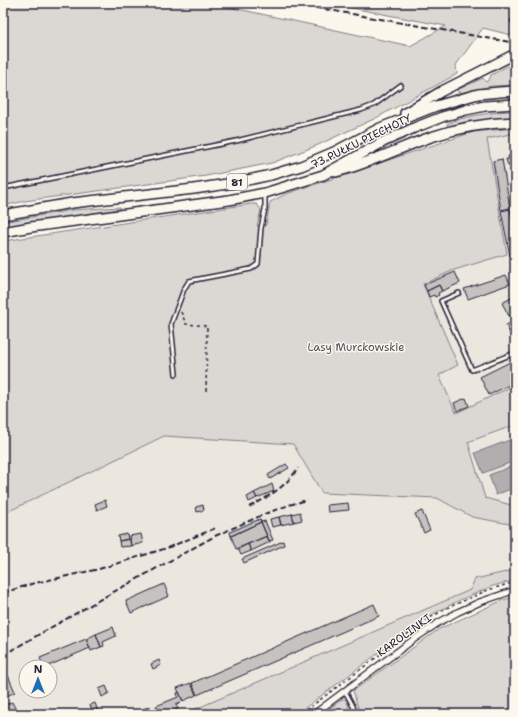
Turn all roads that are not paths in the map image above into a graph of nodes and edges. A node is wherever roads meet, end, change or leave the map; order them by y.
1 (515, 54) edge
2 (401, 85) dead end
3 (515, 91) edge
4 (515, 104) edge
5 (515, 122) edge
6 (380, 128) junction
7 (323, 175) junction
8 (3, 188) edge
9 (265, 193) junction
10 (3, 215) edge
11 (3, 232) edge
12 (459, 293) dead end
13 (515, 353) edge
14 (176, 374) dead end
15 (515, 590) edge
16 (345, 691) junction
17 (314, 714) edge
18 (355, 714) edge

1 - 6 main road
2 - 8 lane
3 - 6 main road, 73 PUŁKU PIECHOTY / 81
4 - 7 main road, 73 PUŁKU PIECHOTY / 81
5 - 7 main road
6 - 10 main road, 73 PUŁKU PIECHOTY / 81
7 - 9 main road, 73 PUŁKU PIECHOTY / 81
9 - 11 main road, 73 PUŁKU PIECHOTY / 81
9 - 14 lane
12 - 13 lane
15 - 16 street, KAROLINKI
16 - 17 street, KAROLINKI
16 - 18 lane

